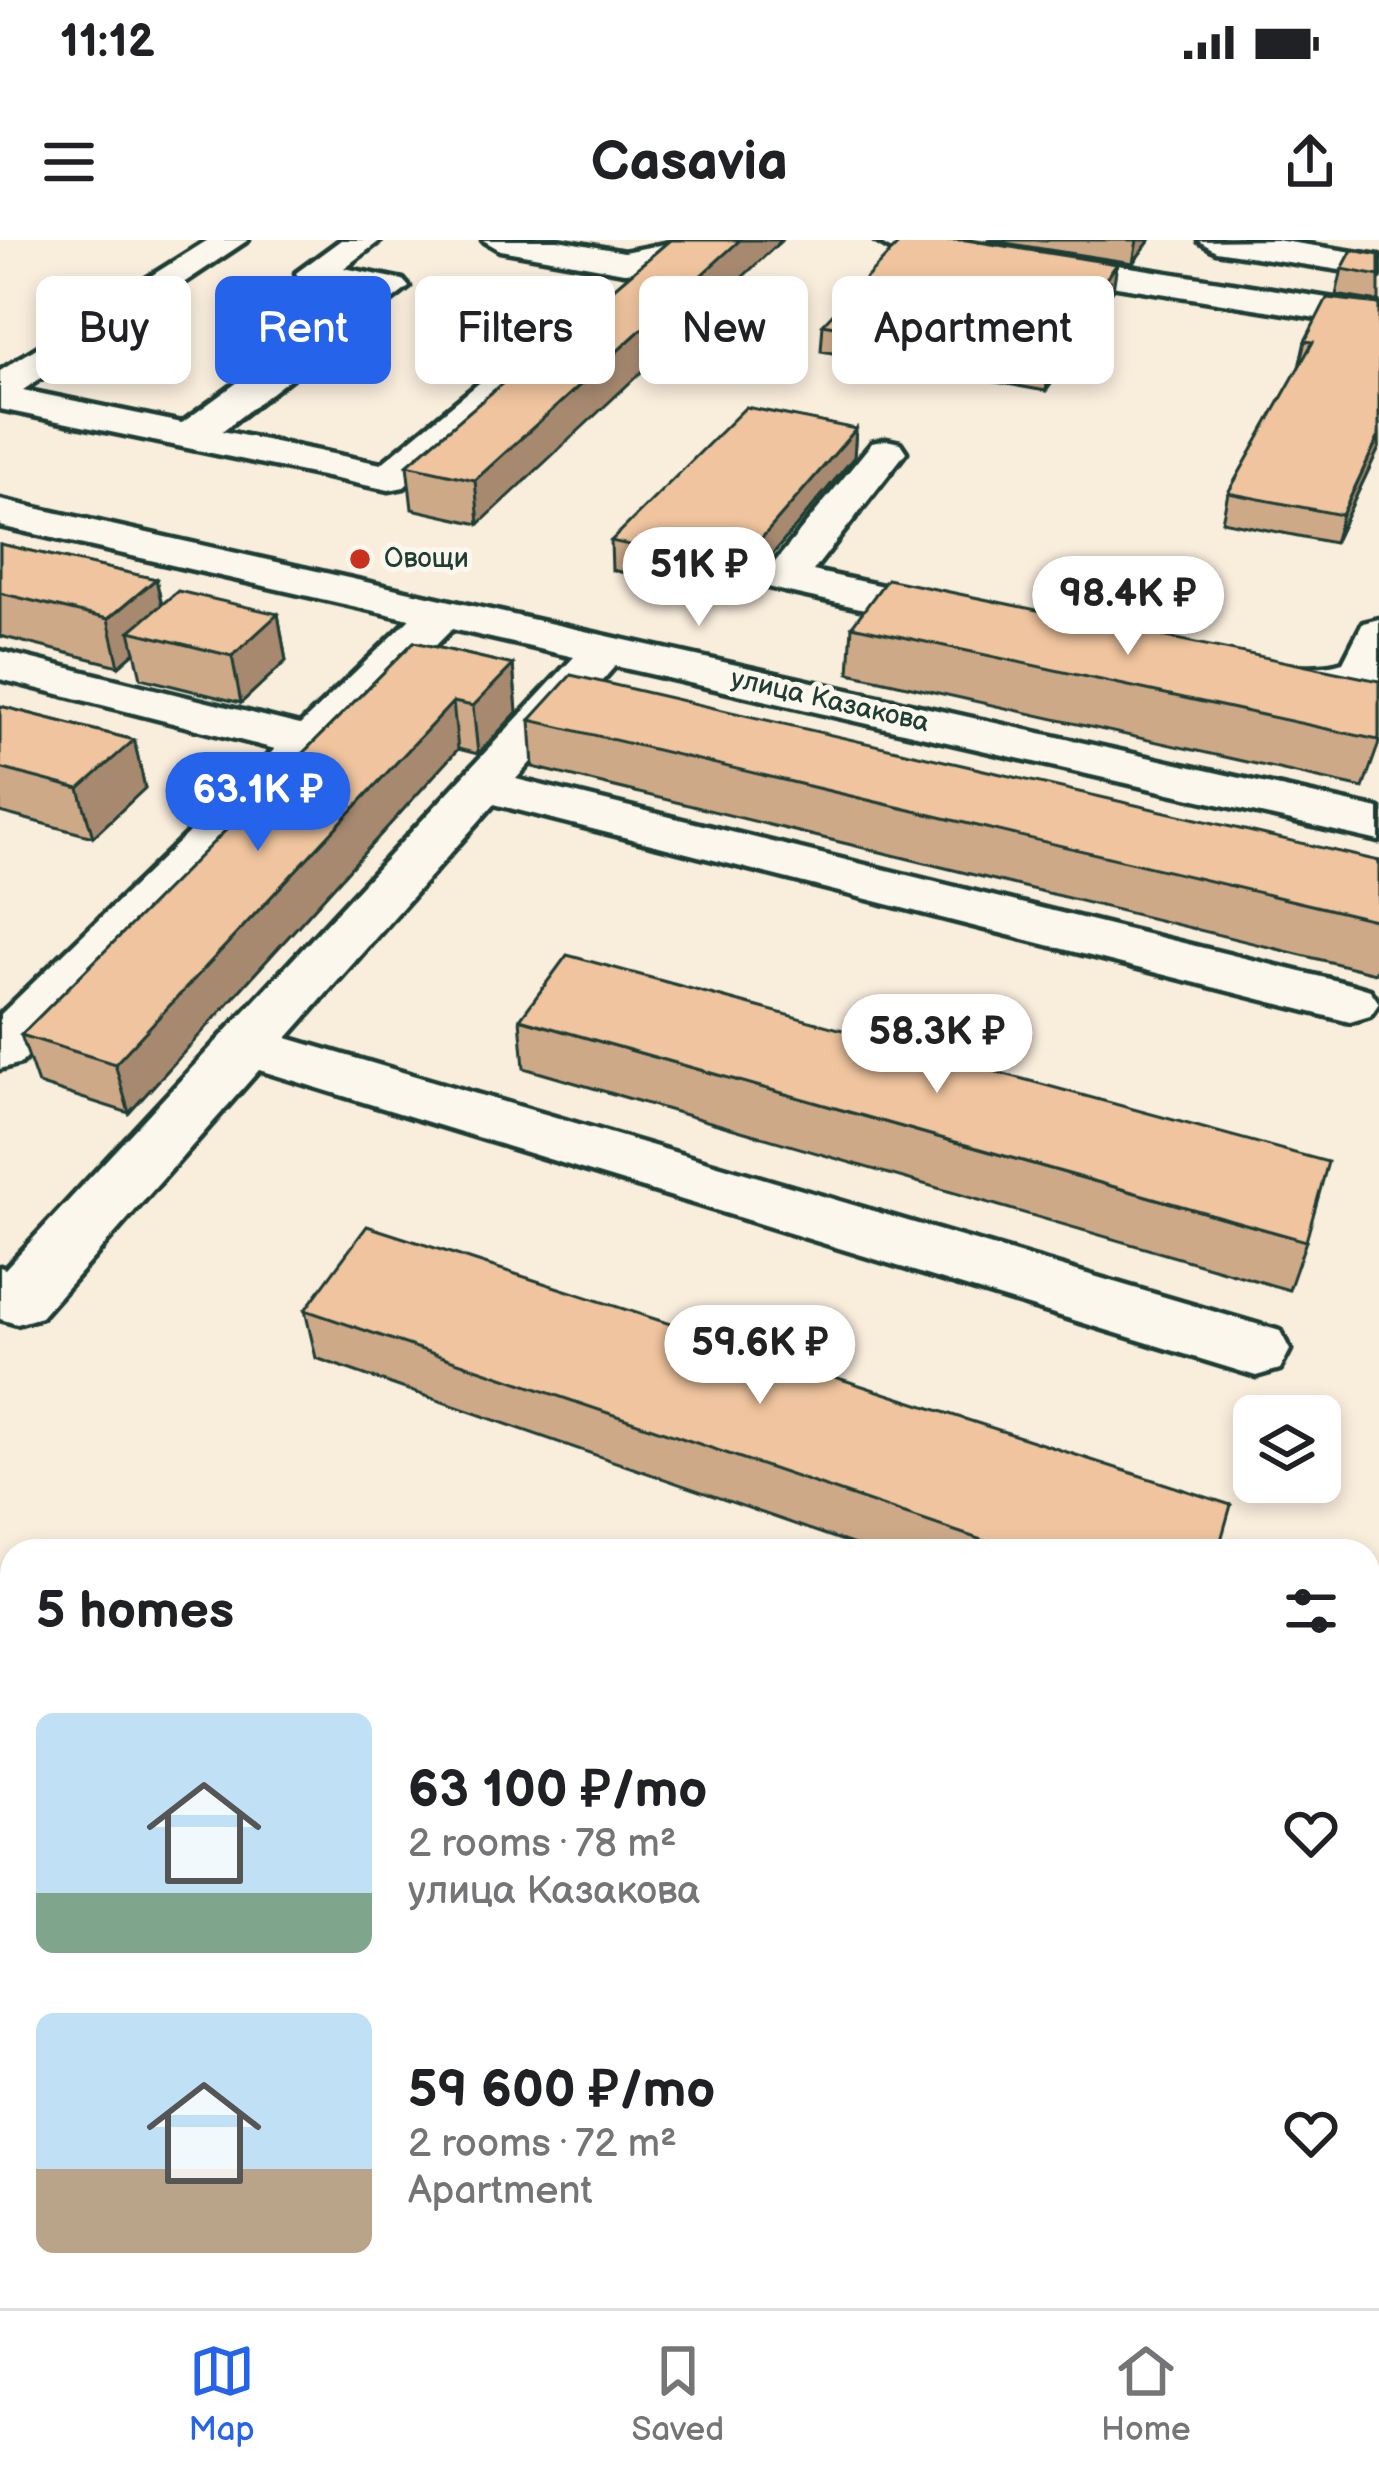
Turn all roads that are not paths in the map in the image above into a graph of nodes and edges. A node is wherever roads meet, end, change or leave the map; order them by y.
1 (231, 240) edge
2 (364, 240) edge
3 (500, 240) edge
4 (722, 240) edge
5 (892, 240) edge
6 (1216, 241) edge
7 (1379, 266) edge
8 (1186, 286) junction
9 (1379, 317) edge
10 (501, 384) edge
11 (0, 392) edge
12 (190, 436) junction
13 (886, 452) dead end
14 (0, 513) edge
15 (442, 614) junction
16 (995, 624) edge
17 (1379, 633) edge
18 (606, 650) junction
19 (0, 665) edge
20 (1205, 670) edge
21 (311, 743) junction
22 (483, 786) junction
23 (1379, 825) edge
24 (1350, 1003) dead end
25 (247, 1046) junction
26 (0, 1049) edge
27 (0, 1292) edge
28 (1256, 1350) dead end

1 - 11 street
2 - 12 street
3 - 4 street
5 - 8 street
6 - 7 street
6 - 8 street
8 - 9 street
10 - 12 street
11 - 12 street
13 - 16 street
14 - 15 street, улица Казакова
15 - 18 street, улица Казакова
15 - 21 street
17 - 20 street
18 - 22 street
18 - 23 street, улица Казакова
19 - 21 street
21 - 26 street
22 - 24 street
22 - 25 street
25 - 27 street
25 - 28 street

